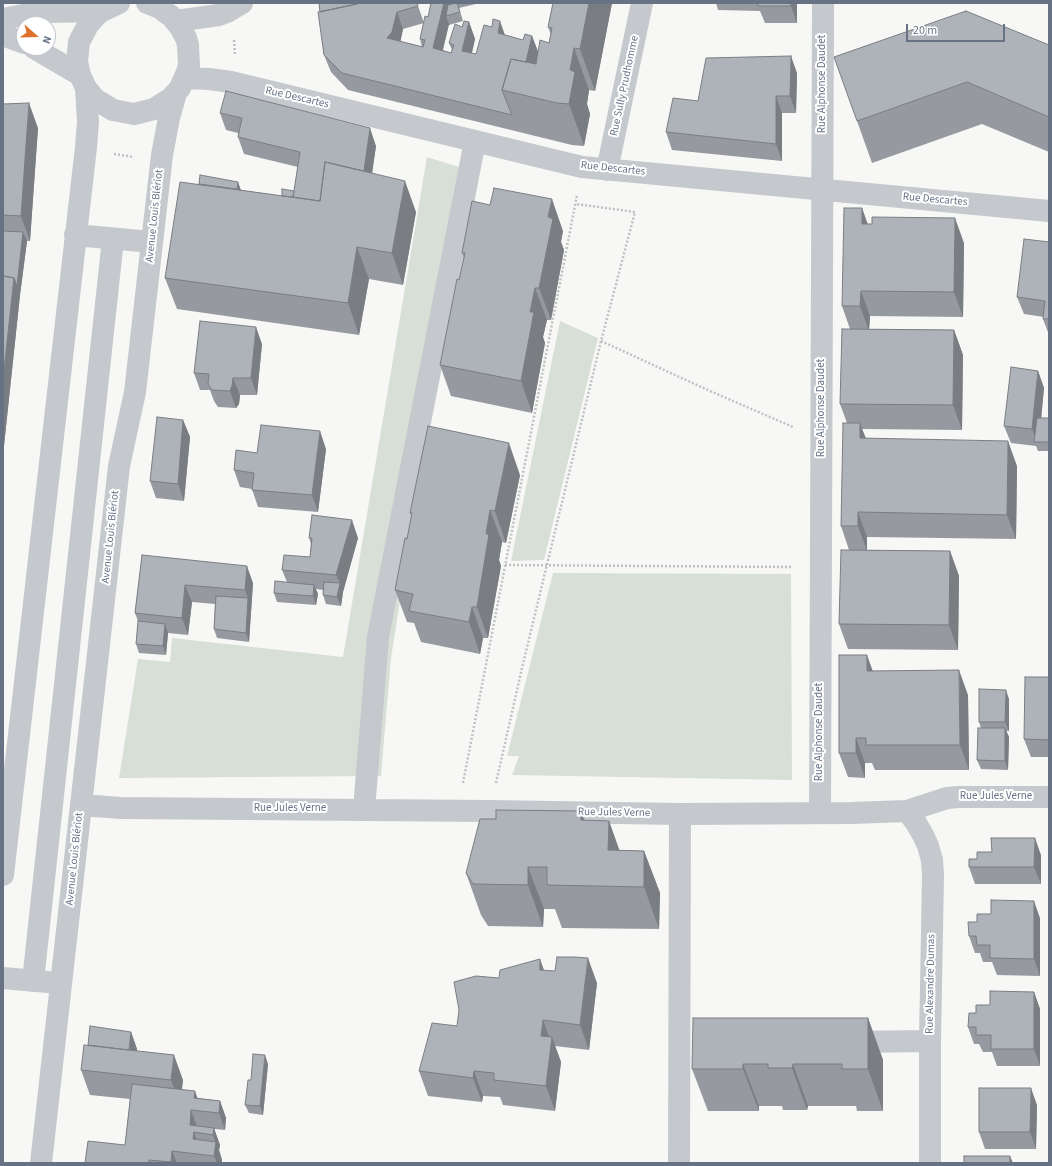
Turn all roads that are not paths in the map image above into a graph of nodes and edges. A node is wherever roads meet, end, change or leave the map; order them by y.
1 (642, 3) edge
2 (823, 3) edge
3 (111, 6) edge
4 (235, 8) edge
5 (160, 9) edge
6 (3, 20) edge
7 (3, 35) edge
8 (16, 40) edge
9 (46, 56) edge
10 (83, 82) junction
11 (181, 85) junction
12 (475, 141) junction
13 (607, 170) junction
14 (823, 190) junction
15 (1049, 211) edge
16 (75, 235) junction
17 (113, 239) junction
18 (152, 242) junction
19 (1049, 797) edge
20 (81, 806) junction
21 (364, 810) junction
22 (907, 811) junction
23 (820, 813) junction
24 (680, 814) junction
25 (3, 875) edge
26 (3, 978) edge
27 (33, 981) junction
28 (61, 983) junction
29 (930, 1041) junction
30 (828, 1042) edge
31 (41, 1163) edge
32 (679, 1163) edge
33 (930, 1163) edge

1 - 13 street, Rue Sully Prudhomme
2 - 14 street, Rue Alphonse Daudet
3 - 6 street
3 - 10 street
4 - 5 street
5 - 11 street, Avenue Louis Blériot
7 - 8 street
9 - 10 street
10 - 11 street
10 - 16 street
11 - 12 street, Rue Descartes
11 - 18 street, Avenue Louis Blériot
12 - 13 street, Rue Descartes
12 - 21 street
13 - 14 street, Rue Descartes
14 - 15 street, Rue Descartes
14 - 23 street, Rue Alphonse Daudet
16 - 17 street
16 - 25 street
17 - 18 street
17 - 27 street
18 - 20 street, Avenue Louis Blériot
19 - 22 street, Rue Jules Verne
20 - 21 street, Rue Jules Verne
20 - 28 street, Avenue Louis Blériot
21 - 24 street, Rue Jules Verne
22 - 23 street, Rue Jules Verne
22 - 29 street, Rue Alexandre Dumas
23 - 24 street, Rue Jules Verne
24 - 32 street
26 - 27 street
27 - 28 street
28 - 31 street, Avenue Louis Blériot
29 - 30 street
29 - 33 street, Rue Alexandre Dumas

